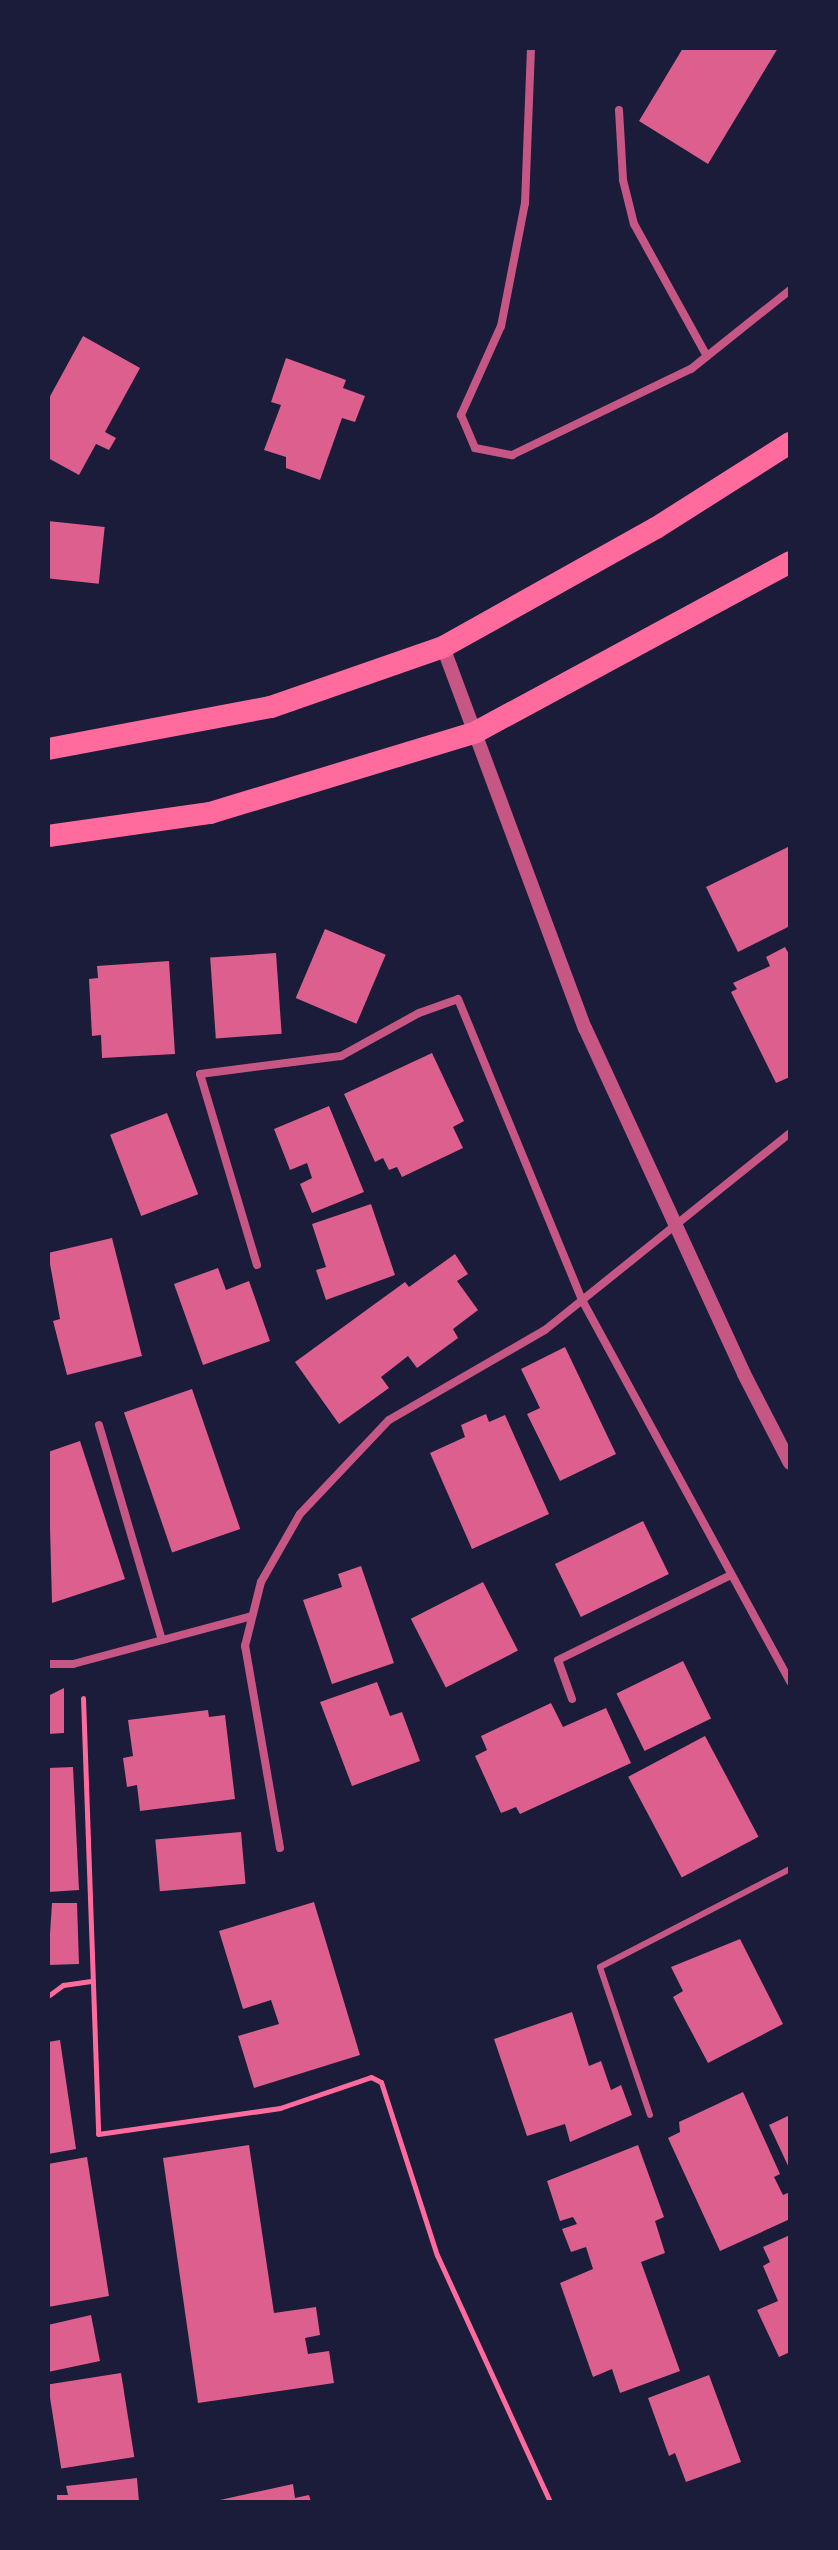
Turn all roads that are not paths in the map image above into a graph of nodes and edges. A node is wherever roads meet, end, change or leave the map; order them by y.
1 (531, 48) edge
2 (619, 110) dead end
3 (790, 290) edge
4 (707, 356) junction
5 (790, 443) edge
6 (790, 562) edge
7 (443, 647) junction
8 (476, 732) junction
9 (48, 749) edge
10 (48, 836) edge
11 (790, 1133) edge
12 (257, 1265) dead end
13 (582, 1300) junction
14 (99, 1425) dead end
15 (790, 1463) edge
16 (731, 1575) junction
17 (252, 1616) junction
18 (162, 1640) junction
19 (48, 1664) edge
20 (790, 1682) edge
21 (572, 1699) dead end
22 (280, 1848) dead end
23 (790, 1869) edge
24 (650, 2115) dead end

1 - 4 street
2 - 4 street
3 - 4 street
5 - 7 highway
6 - 8 highway
7 - 8 street
7 - 9 highway
8 - 10 highway
8 - 15 street
11 - 13 street
12 - 13 street
13 - 16 street
13 - 17 street
14 - 18 street
16 - 20 street
16 - 21 street
17 - 18 street
17 - 22 street
18 - 19 street
23 - 24 lane

